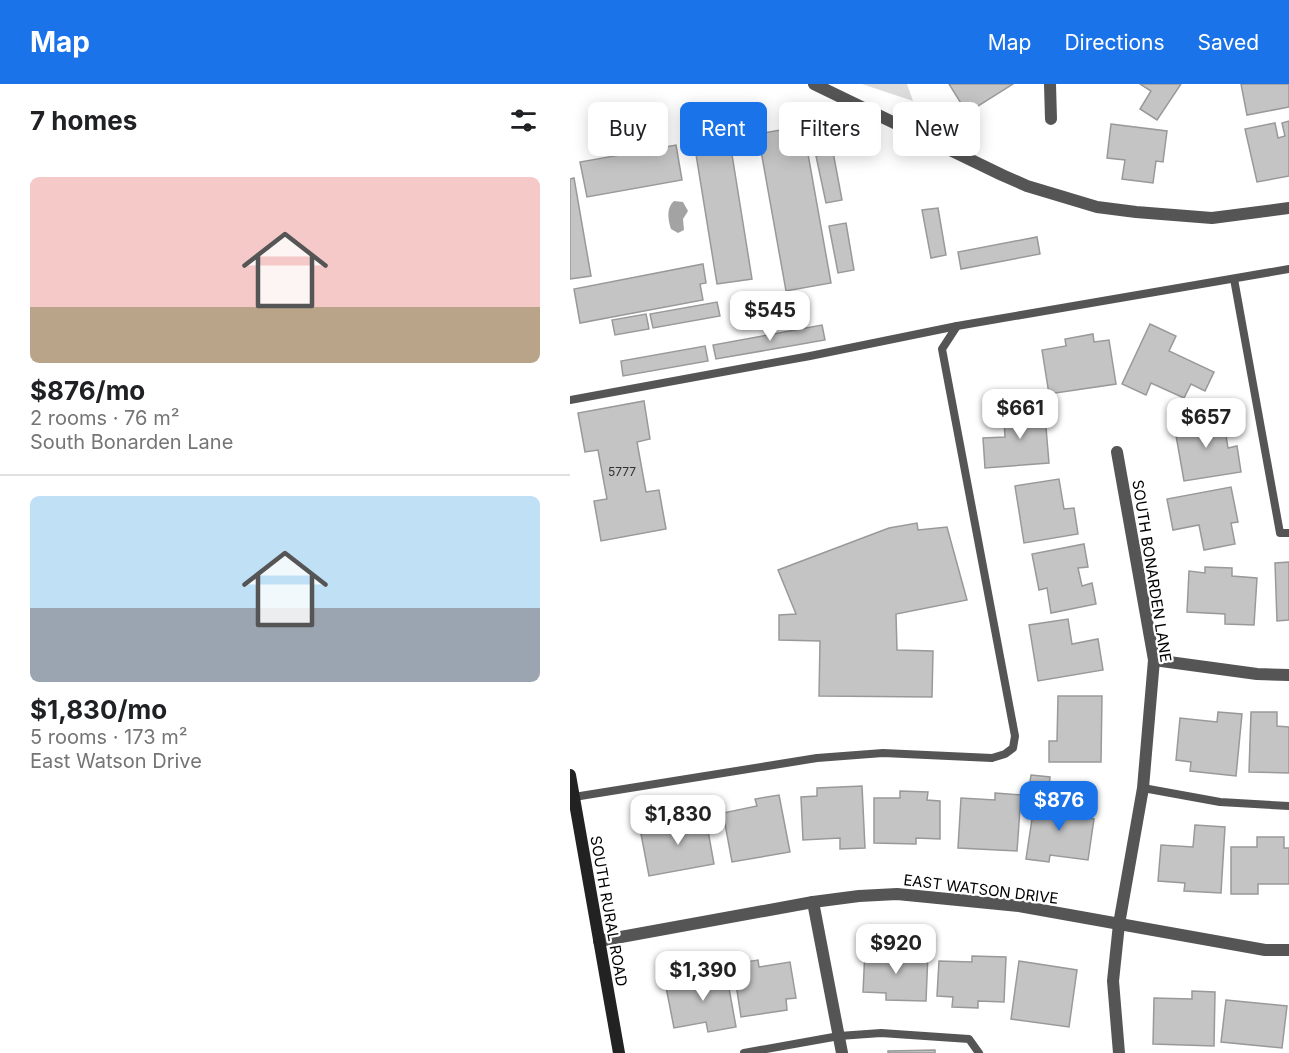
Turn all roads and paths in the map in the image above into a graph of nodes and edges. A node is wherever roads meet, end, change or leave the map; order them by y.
1 (814, 84) edge
2 (1050, 84) edge
3 (1051, 119) dead end
4 (1289, 207) edge
5 (1289, 269) edge
6 (1234, 279) junction
7 (957, 326) junction
8 (570, 400) edge
9 (1117, 452) dead end
10 (1289, 532) edge
11 (1154, 660) junction
12 (1289, 675) edge
13 (570, 775) edge
14 (1143, 788) junction
15 (574, 797) junction
16 (1289, 806) edge
17 (575, 836) edge
18 (813, 902) junction
19 (1119, 924) junction
20 (599, 941) junction
21 (1289, 951) edge
22 (838, 1036) junction
23 (620, 1053) edge
24 (744, 1053) edge
25 (842, 1053) edge
26 (979, 1053) edge
27 (1119, 1053) edge

1 - 4 street
2 - 3 street
5 - 6 lane
6 - 7 lane
6 - 10 lane
7 - 8 lane
7 - 15 lane
9 - 11 street, SOUTH BONARDEN LANE
11 - 12 street
11 - 14 street, SOUTH BONARDEN LANE
13 - 15 main road, SOUTH RURAL ROAD
14 - 16 lane
14 - 19 street, SOUTH BONARDEN LANE
15 - 17 main road, SOUTH RURAL ROAD
17 - 20 main road, SOUTH RURAL ROAD
18 - 19 street, EAST WATSON DRIVE
18 - 20 street, EAST WATSON DRIVE
18 - 22 street
19 - 21 street, EAST WATSON DRIVE
19 - 27 street, SOUTH BONARDEN LANE
20 - 23 main road, SOUTH RURAL ROAD
22 - 24 lane
22 - 25 street
22 - 26 lane

